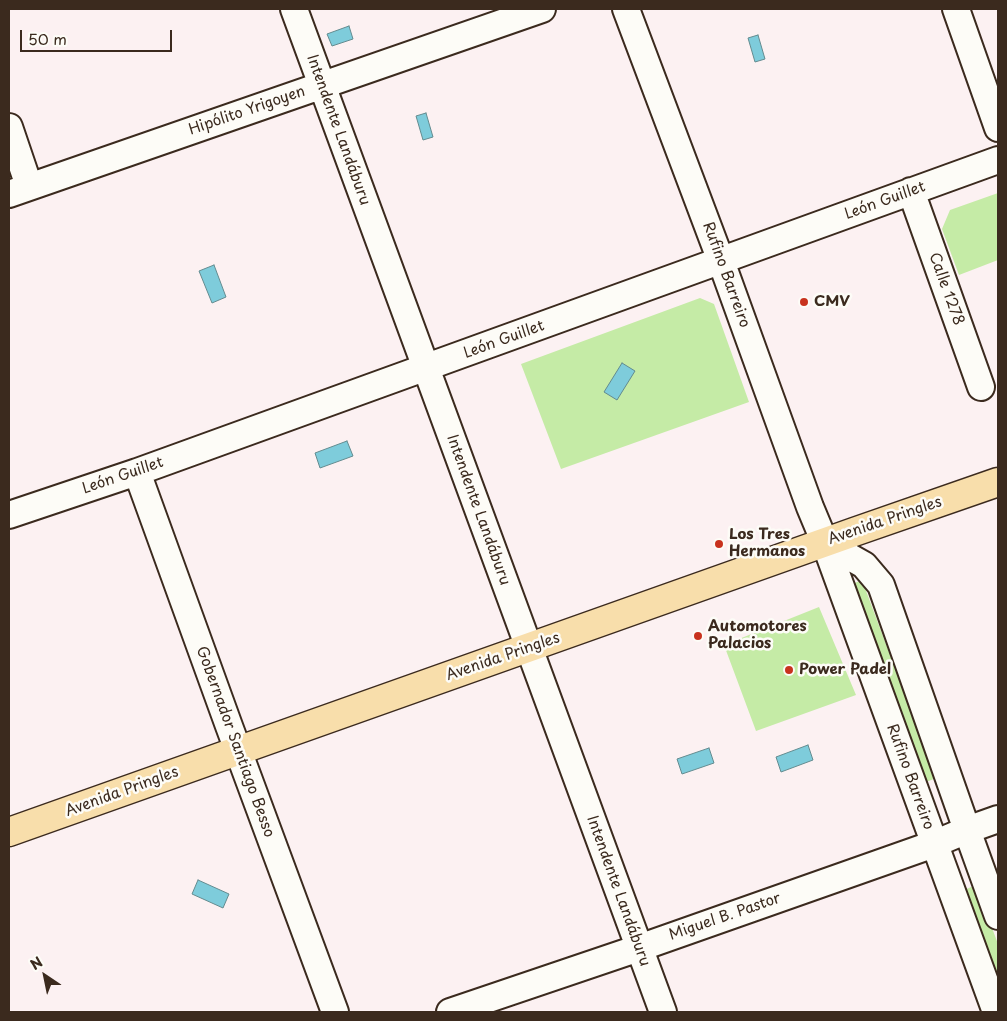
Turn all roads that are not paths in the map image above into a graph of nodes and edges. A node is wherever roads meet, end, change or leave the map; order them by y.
1 (294, 9) edge
2 (542, 9) edge
3 (626, 9) edge
4 (956, 9) edge
5 (322, 86) junction
6 (9, 127) edge
7 (998, 128) edge
8 (998, 160) edge
9 (19, 190) edge
10 (911, 191) junction
11 (721, 261) junction
12 (426, 368) junction
13 (981, 387) dead end
14 (137, 472) junction
15 (998, 482) edge
16 (9, 515) edge
17 (824, 542) junction
18 (529, 648) junction
19 (238, 750) junction
20 (998, 819) edge
21 (967, 830) junction
22 (9, 832) edge
23 (934, 844) junction
24 (998, 916) edge
25 (639, 948) junction
26 (335, 1012) edge
27 (450, 1012) edge
28 (663, 1012) edge
29 (996, 1012) edge

1 - 5 street, Intendente Landáburu
2 - 5 street, Hipólito Yrigoyen
3 - 11 street, Rufino Barreiro
4 - 7 street
5 - 9 street, Hipólito Yrigoyen
5 - 12 street, Intendente Landáburu
6 - 9 street
8 - 10 street, León Guillet
10 - 11 street, León Guillet
10 - 13 street, Calle 1278
11 - 12 street, León Guillet
11 - 17 street, Rufino Barreiro
12 - 14 street, León Guillet
12 - 18 street, Intendente Landáburu
14 - 16 street, León Guillet
14 - 19 street, Gobernador Santiago Besso
15 - 17 main road, Avenida Pringles
17 - 18 main road, Avenida Pringles
17 - 21 street
17 - 23 street, Rufino Barreiro
18 - 19 main road, Avenida Pringles
18 - 25 street, Intendente Landáburu
19 - 22 main road, Avenida Pringles
19 - 26 street, Gobernador Santiago Besso
20 - 21 street, Miguel B. Pastor
21 - 23 street, Miguel B. Pastor
21 - 24 street
23 - 25 street, Miguel B. Pastor
23 - 29 street, Rufino Barreiro
25 - 27 street, Miguel B. Pastor
25 - 28 street, Intendente Landáburu

